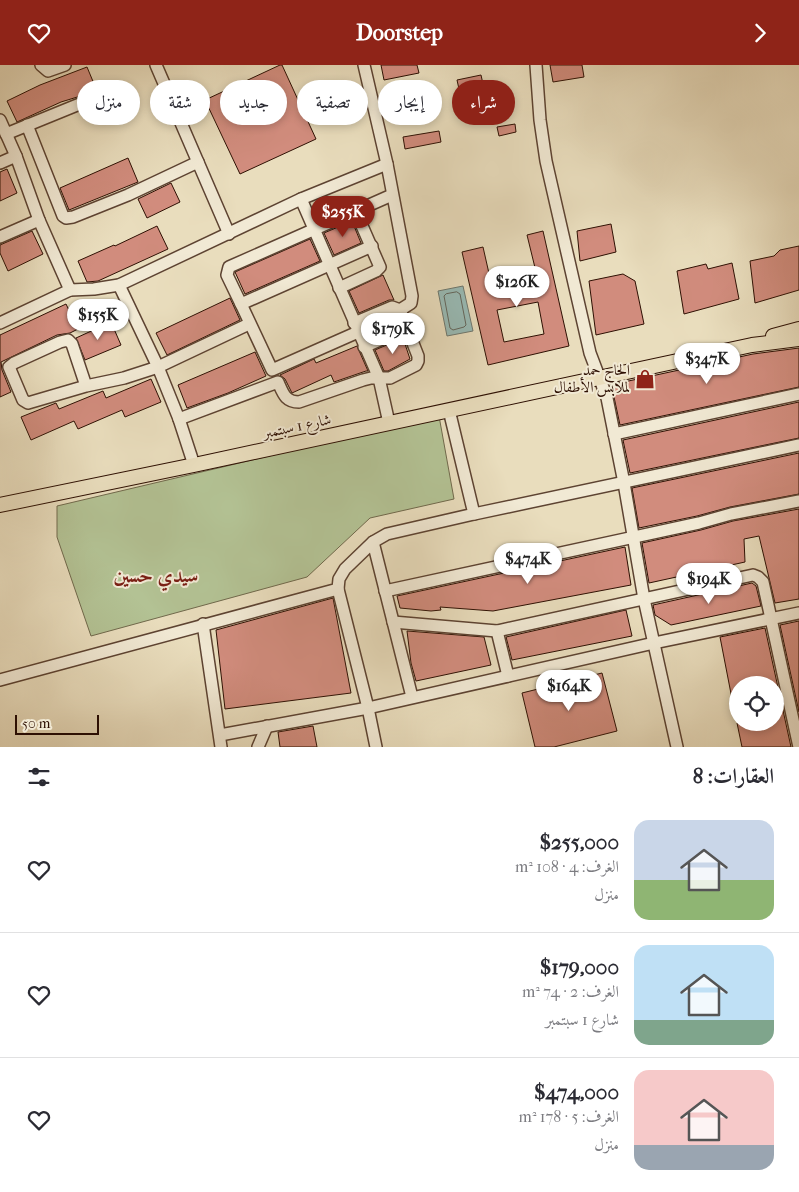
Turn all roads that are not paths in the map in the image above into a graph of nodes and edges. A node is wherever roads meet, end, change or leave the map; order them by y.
1 (41, 65) edge
2 (65, 65) edge
3 (156, 65) edge
4 (364, 65) edge
5 (536, 65) edge
6 (77, 105) edge
7 (0, 120) edge
8 (27, 125) junction
9 (6, 134) junction
10 (16, 156) junction
11 (198, 162) junction
12 (0, 163) edge
13 (387, 164) junction
14 (392, 195) junction
15 (301, 199) junction
16 (356, 212) junction
17 (39, 219) junction
18 (314, 231) junction
19 (229, 234) junction
20 (0, 237) edge
21 (372, 247) junction
22 (330, 265) junction
23 (119, 285) junction
24 (339, 288) junction
25 (70, 290) junction
26 (241, 304) junction
27 (400, 310) junction
28 (0, 323) edge
29 (249, 324) junction
30 (356, 327) junction
31 (407, 328) junction
32 (799, 329) edge
33 (799, 339) edge
34 (752, 345) junction
35 (364, 347) junction
36 (158, 367) junction
37 (272, 370) junction
38 (378, 378) junction
39 (600, 378) junction
40 (278, 382) junction
41 (86, 386) junction
42 (799, 394) edge
43 (449, 410) junction
44 (179, 419) junction
45 (389, 423) junction
46 (614, 434) junction
47 (799, 445) edge
48 (194, 465) junction
49 (624, 483) junction
50 (799, 501) edge
51 (2, 503) edge
52 (474, 514) junction
53 (634, 537) junction
54 (373, 542) junction
55 (338, 589) junction
56 (385, 591) junction
57 (644, 599) junction
58 (799, 613) edge
59 (771, 618) junction
60 (393, 622) junction
61 (204, 624) junction
62 (497, 631) junction
63 (654, 643) junction
64 (508, 676) junction
65 (0, 680) edge
66 (412, 697) junction
67 (794, 703) edge
68 (368, 708) junction
69 (267, 726) junction
70 (220, 735) junction
71 (221, 747) edge
72 (258, 747) edge
73 (376, 747) edge
74 (677, 747) edge
75 (799, 747) edge

1 - 2 street
3 - 11 street
4 - 13 street
5 - 39 street
6 - 8 street
7 - 9 street
8 - 9 street
8 - 11 street
9 - 10 street
10 - 12 street
10 - 17 street
11 - 19 street
13 - 14 street
13 - 15 street
14 - 16 street
14 - 27 street
15 - 18 street
15 - 19 street
16 - 18 street
16 - 21 street
17 - 20 street
17 - 25 street
18 - 22 street
18 - 26 street
19 - 23 street
21 - 22 street
21 - 24 street
22 - 24 street
22 - 26 street
23 - 25 street
23 - 36 street
24 - 30 street
25 - 28 street
26 - 29 street
27 - 30 street
27 - 31 street
29 - 36 street
29 - 37 street
30 - 35 street
30 - 37 street
31 - 35 street
31 - 38 street
32 - 34 main road
33 - 34 main road
34 - 39 main road, شارع 1 سبتمبر
35 - 38 street
36 - 41 street
36 - 44 street
37 - 40 street
38 - 40 street
38 - 45 street
39 - 43 main road, شارع 1 سبتمبر
39 - 46 street
40 - 44 street
41 - 41 street
42 - 46 street
43 - 45 main road, شارع 1 سبتمبر
43 - 52 street
44 - 48 street
45 - 48 main road, شارع 1 سبتمبر
46 - 49 street
47 - 49 street
48 - 51 main road, شارع 1 سبتمبر
49 - 52 street
49 - 53 street
50 - 53 street
52 - 54 street
53 - 56 street
53 - 57 street
54 - 55 street
54 - 56 street
55 - 61 street
55 - 68 street
56 - 60 street
57 - 59 street
57 - 62 street
57 - 63 street
58 - 59 street
59 - 63 street
59 - 67 street
60 - 62 street
60 - 66 street
61 - 65 street
61 - 70 street
62 - 64 street
63 - 64 street
63 - 74 street
64 - 66 street
66 - 68 street
67 - 75 street
68 - 69 street
68 - 73 street
69 - 70 street
69 - 72 street
70 - 71 street

